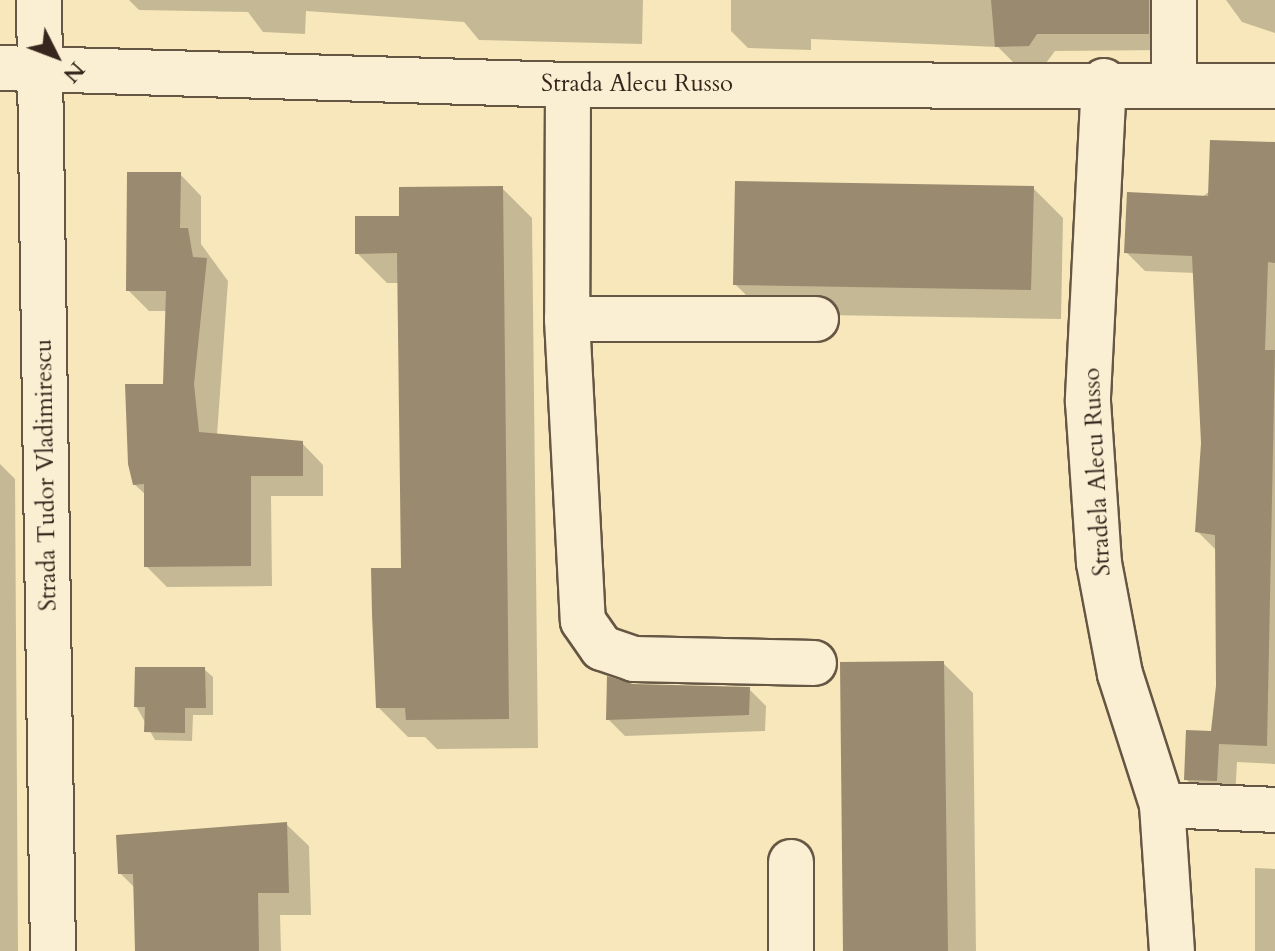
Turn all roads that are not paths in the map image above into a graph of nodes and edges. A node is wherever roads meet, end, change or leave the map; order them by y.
1 (39, 0) edge
2 (1174, 0) edge
3 (20, 69) edge
4 (1104, 81) junction
5 (1174, 82) junction
6 (568, 85) junction
7 (1275, 86) edge
8 (567, 319) junction
9 (816, 319) dead end
10 (814, 663) dead end
11 (1162, 805) junction
12 (1275, 810) edge
13 (791, 862) dead end
14 (53, 951) edge
15 (791, 951) edge
16 (1172, 951) edge

1 - 3 street, Strada Tudor Vladimirescu
2 - 5 street
3 - 6 street, Strada Alecu Russo
3 - 14 street, Strada Tudor Vladimirescu
4 - 5 street, Strada Alecu Russo
4 - 6 street, Strada Alecu Russo
4 - 11 street, Stradela Alecu Russo
5 - 7 street, Strada Alecu Russo
6 - 8 street
8 - 9 street
8 - 10 street
11 - 12 street
11 - 16 street, Stradela Alecu Russo
13 - 15 street

